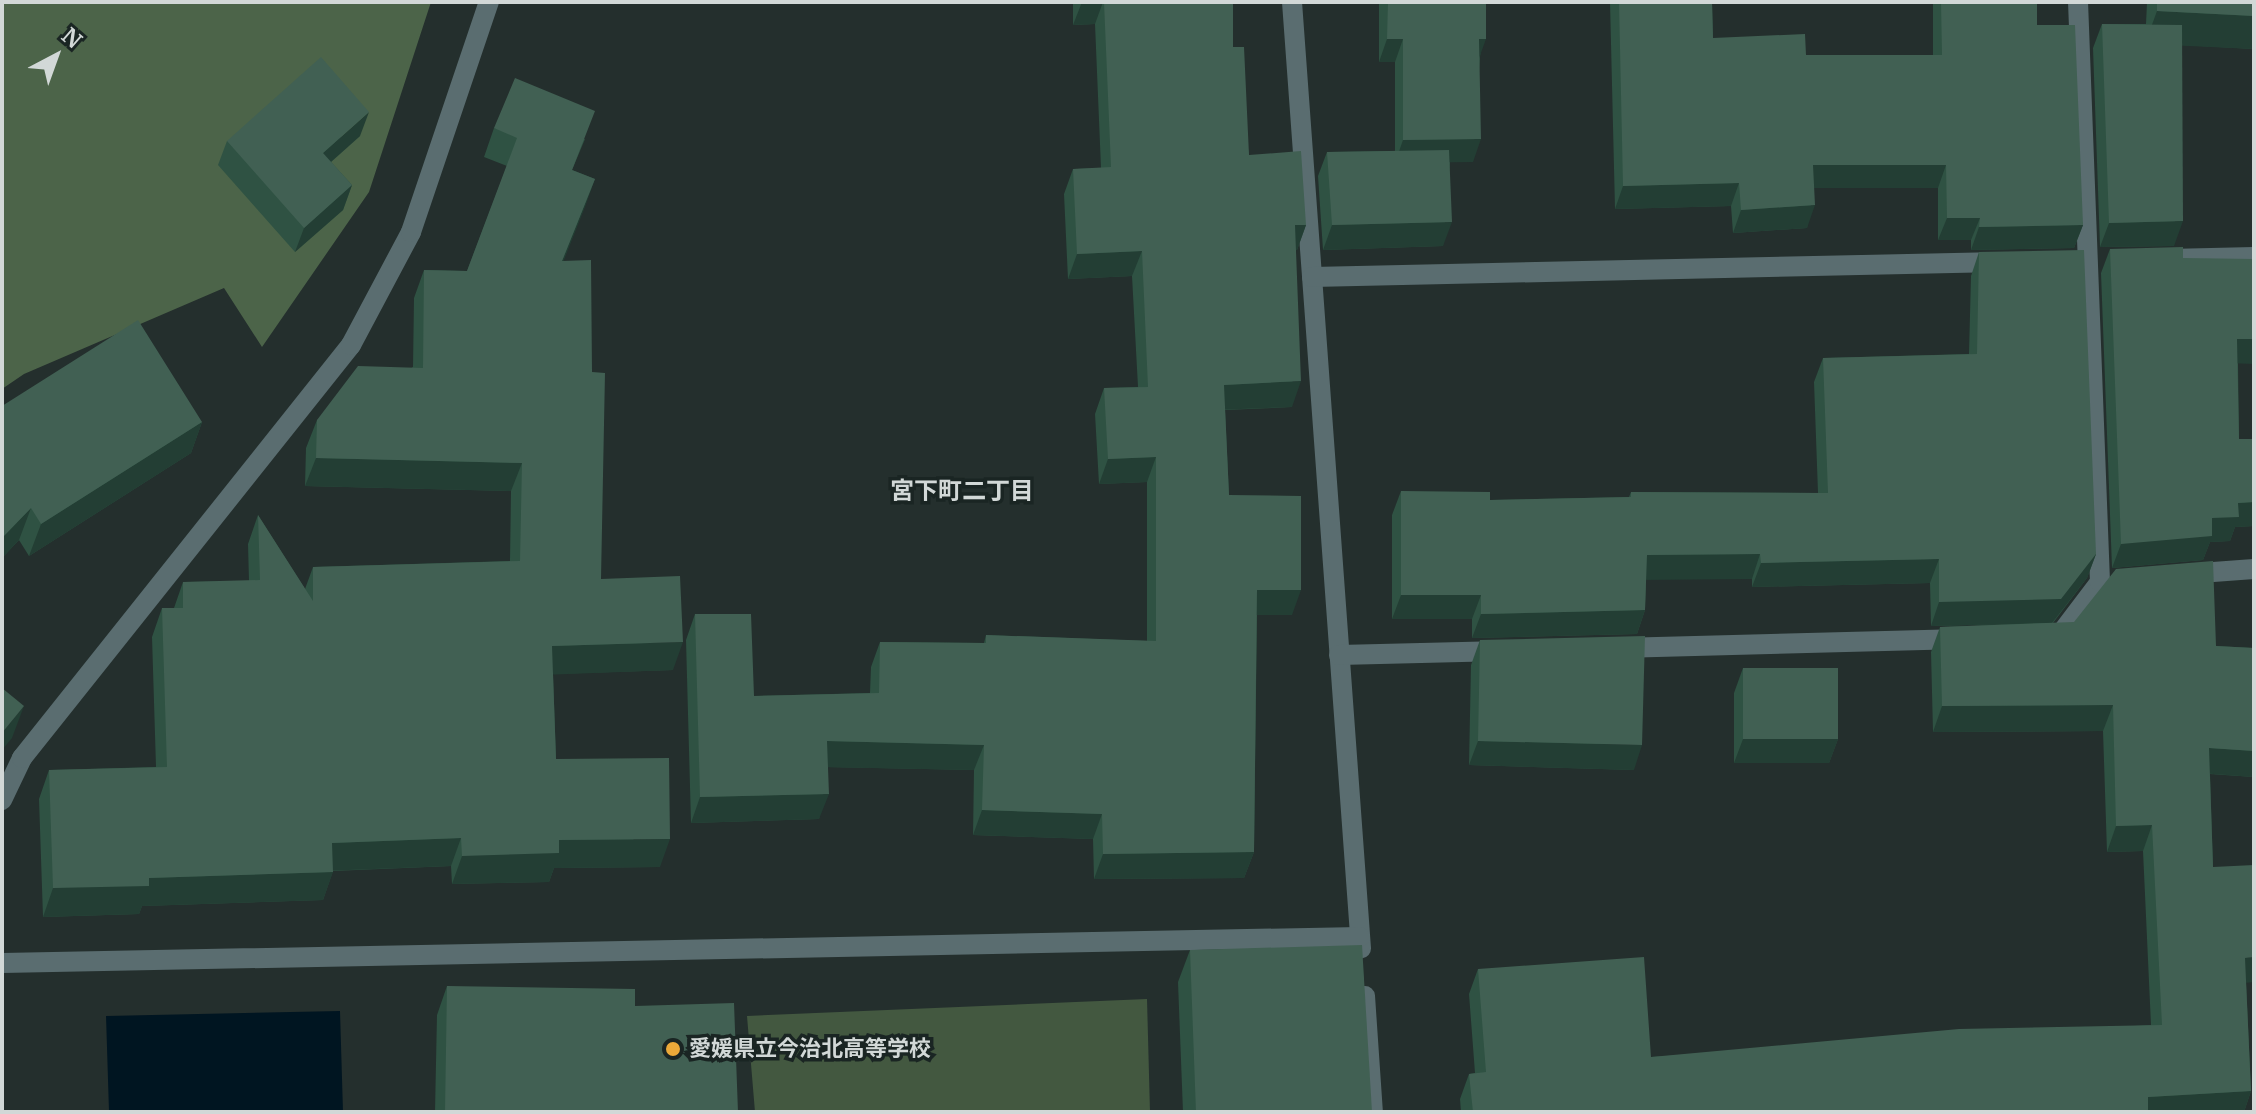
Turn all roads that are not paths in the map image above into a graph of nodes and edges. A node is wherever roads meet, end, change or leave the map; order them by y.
1 (489, 2) edge
2 (1292, 2) edge
3 (2078, 2) edge
4 (2254, 257) edge
5 (2148, 259) edge
6 (2025, 262) edge
7 (1312, 277) junction
8 (2254, 569) edge
9 (2161, 577) edge
10 (2028, 637) edge
11 (1981, 638) edge
12 (1590, 649) edge
13 (1527, 650) edge
14 (1339, 655) junction
15 (2, 800) edge
16 (1360, 937) junction
17 (2, 963) edge
18 (1373, 1112) edge

1 - 15 street
2 - 7 street
3 - 10 street
4 - 5 street
6 - 7 street
7 - 14 street
8 - 9 street
11 - 12 street
13 - 14 street
14 - 16 street
16 - 17 street
16 - 18 street

